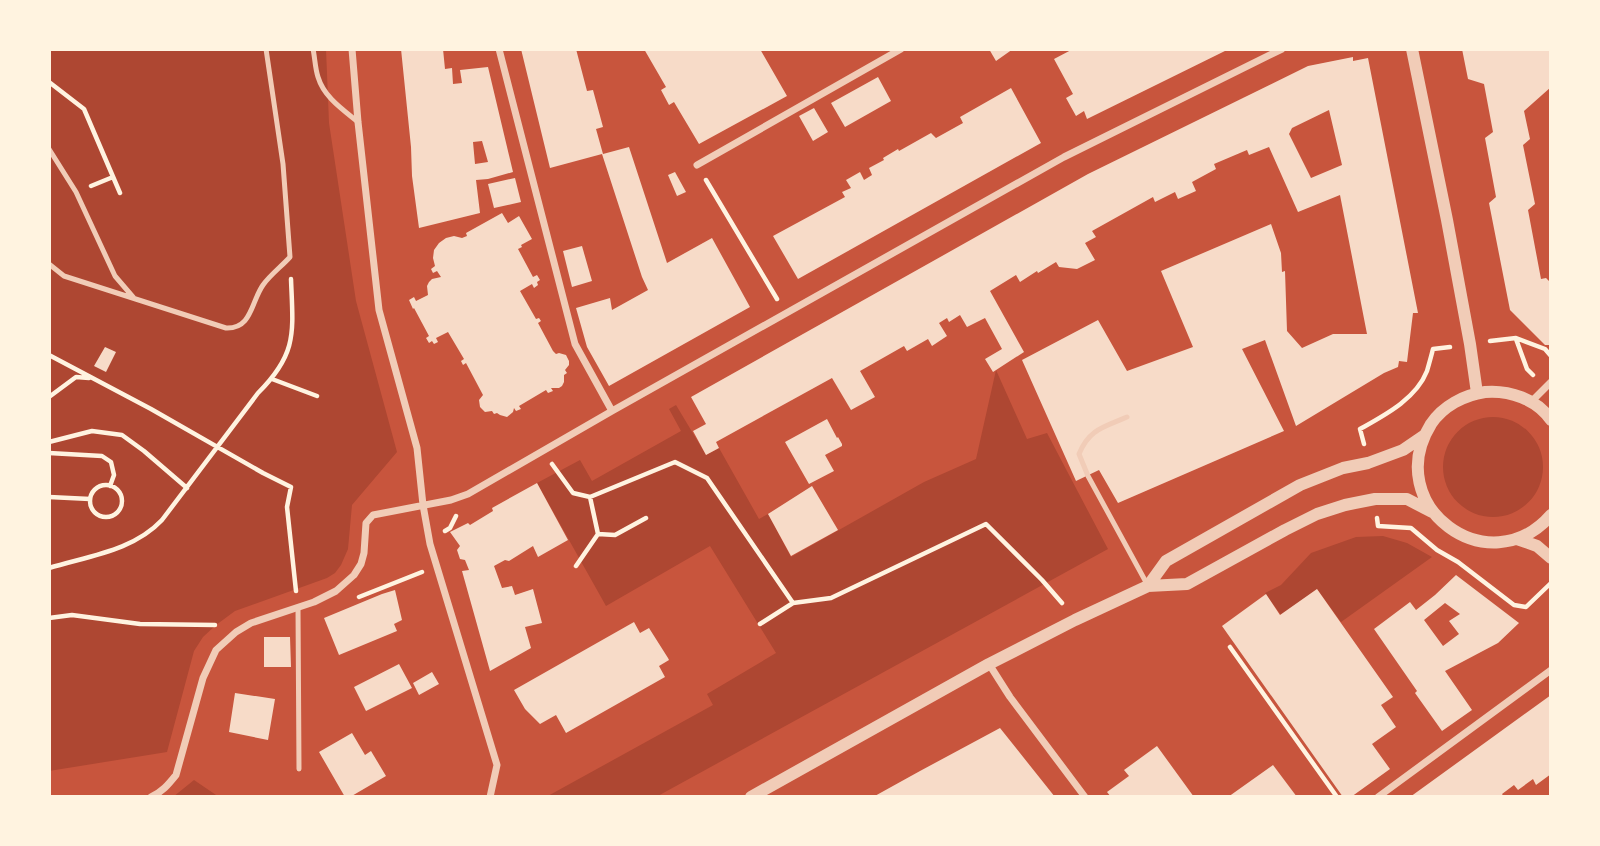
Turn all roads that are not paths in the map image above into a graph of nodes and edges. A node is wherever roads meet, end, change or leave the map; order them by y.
1 (266, 49) edge
2 (313, 49) edge
3 (352, 49) edge
4 (499, 49) edge
5 (901, 49) edge
6 (1282, 49) edge
7 (1412, 49) edge
8 (358, 122) junction
9 (49, 149) edge
10 (697, 165) road end
11 (49, 264) edge
12 (133, 297) junction
13 (1548, 385) edge
14 (1477, 393) junction
15 (1531, 402) junction
16 (612, 411) junction
17 (1127, 417) dead end
18 (1551, 420) edge
19 (1425, 435) junction
20 (423, 505) junction
21 (1432, 512) junction
22 (1551, 515) edge
23 (1517, 539) junction
24 (1551, 558) edge
25 (1148, 586) junction
26 (298, 607) junction
27 (989, 664) junction
28 (1551, 670) edge
29 (299, 769) dead end
30 (150, 797) edge
31 (490, 797) edge
32 (751, 797) edge
33 (1085, 797) edge
34 (1378, 797) edge

1 - 12 lane
2 - 8 lane
3 - 8 street
4 - 16 street
5 - 10 street
6 - 16 street
7 - 14 street
8 - 20 street
9 - 12 lane
11 - 12 lane
13 - 15 street
14 - 15 street
14 - 19 street
15 - 18 street
16 - 20 street
17 - 25 lane
19 - 21 street
19 - 25 street
20 - 26 street
20 - 31 street
21 - 23 street
21 - 25 street
22 - 23 street
23 - 24 street
25 - 27 street
26 - 29 lane
26 - 30 street
27 - 32 street
27 - 33 street
28 - 34 street

